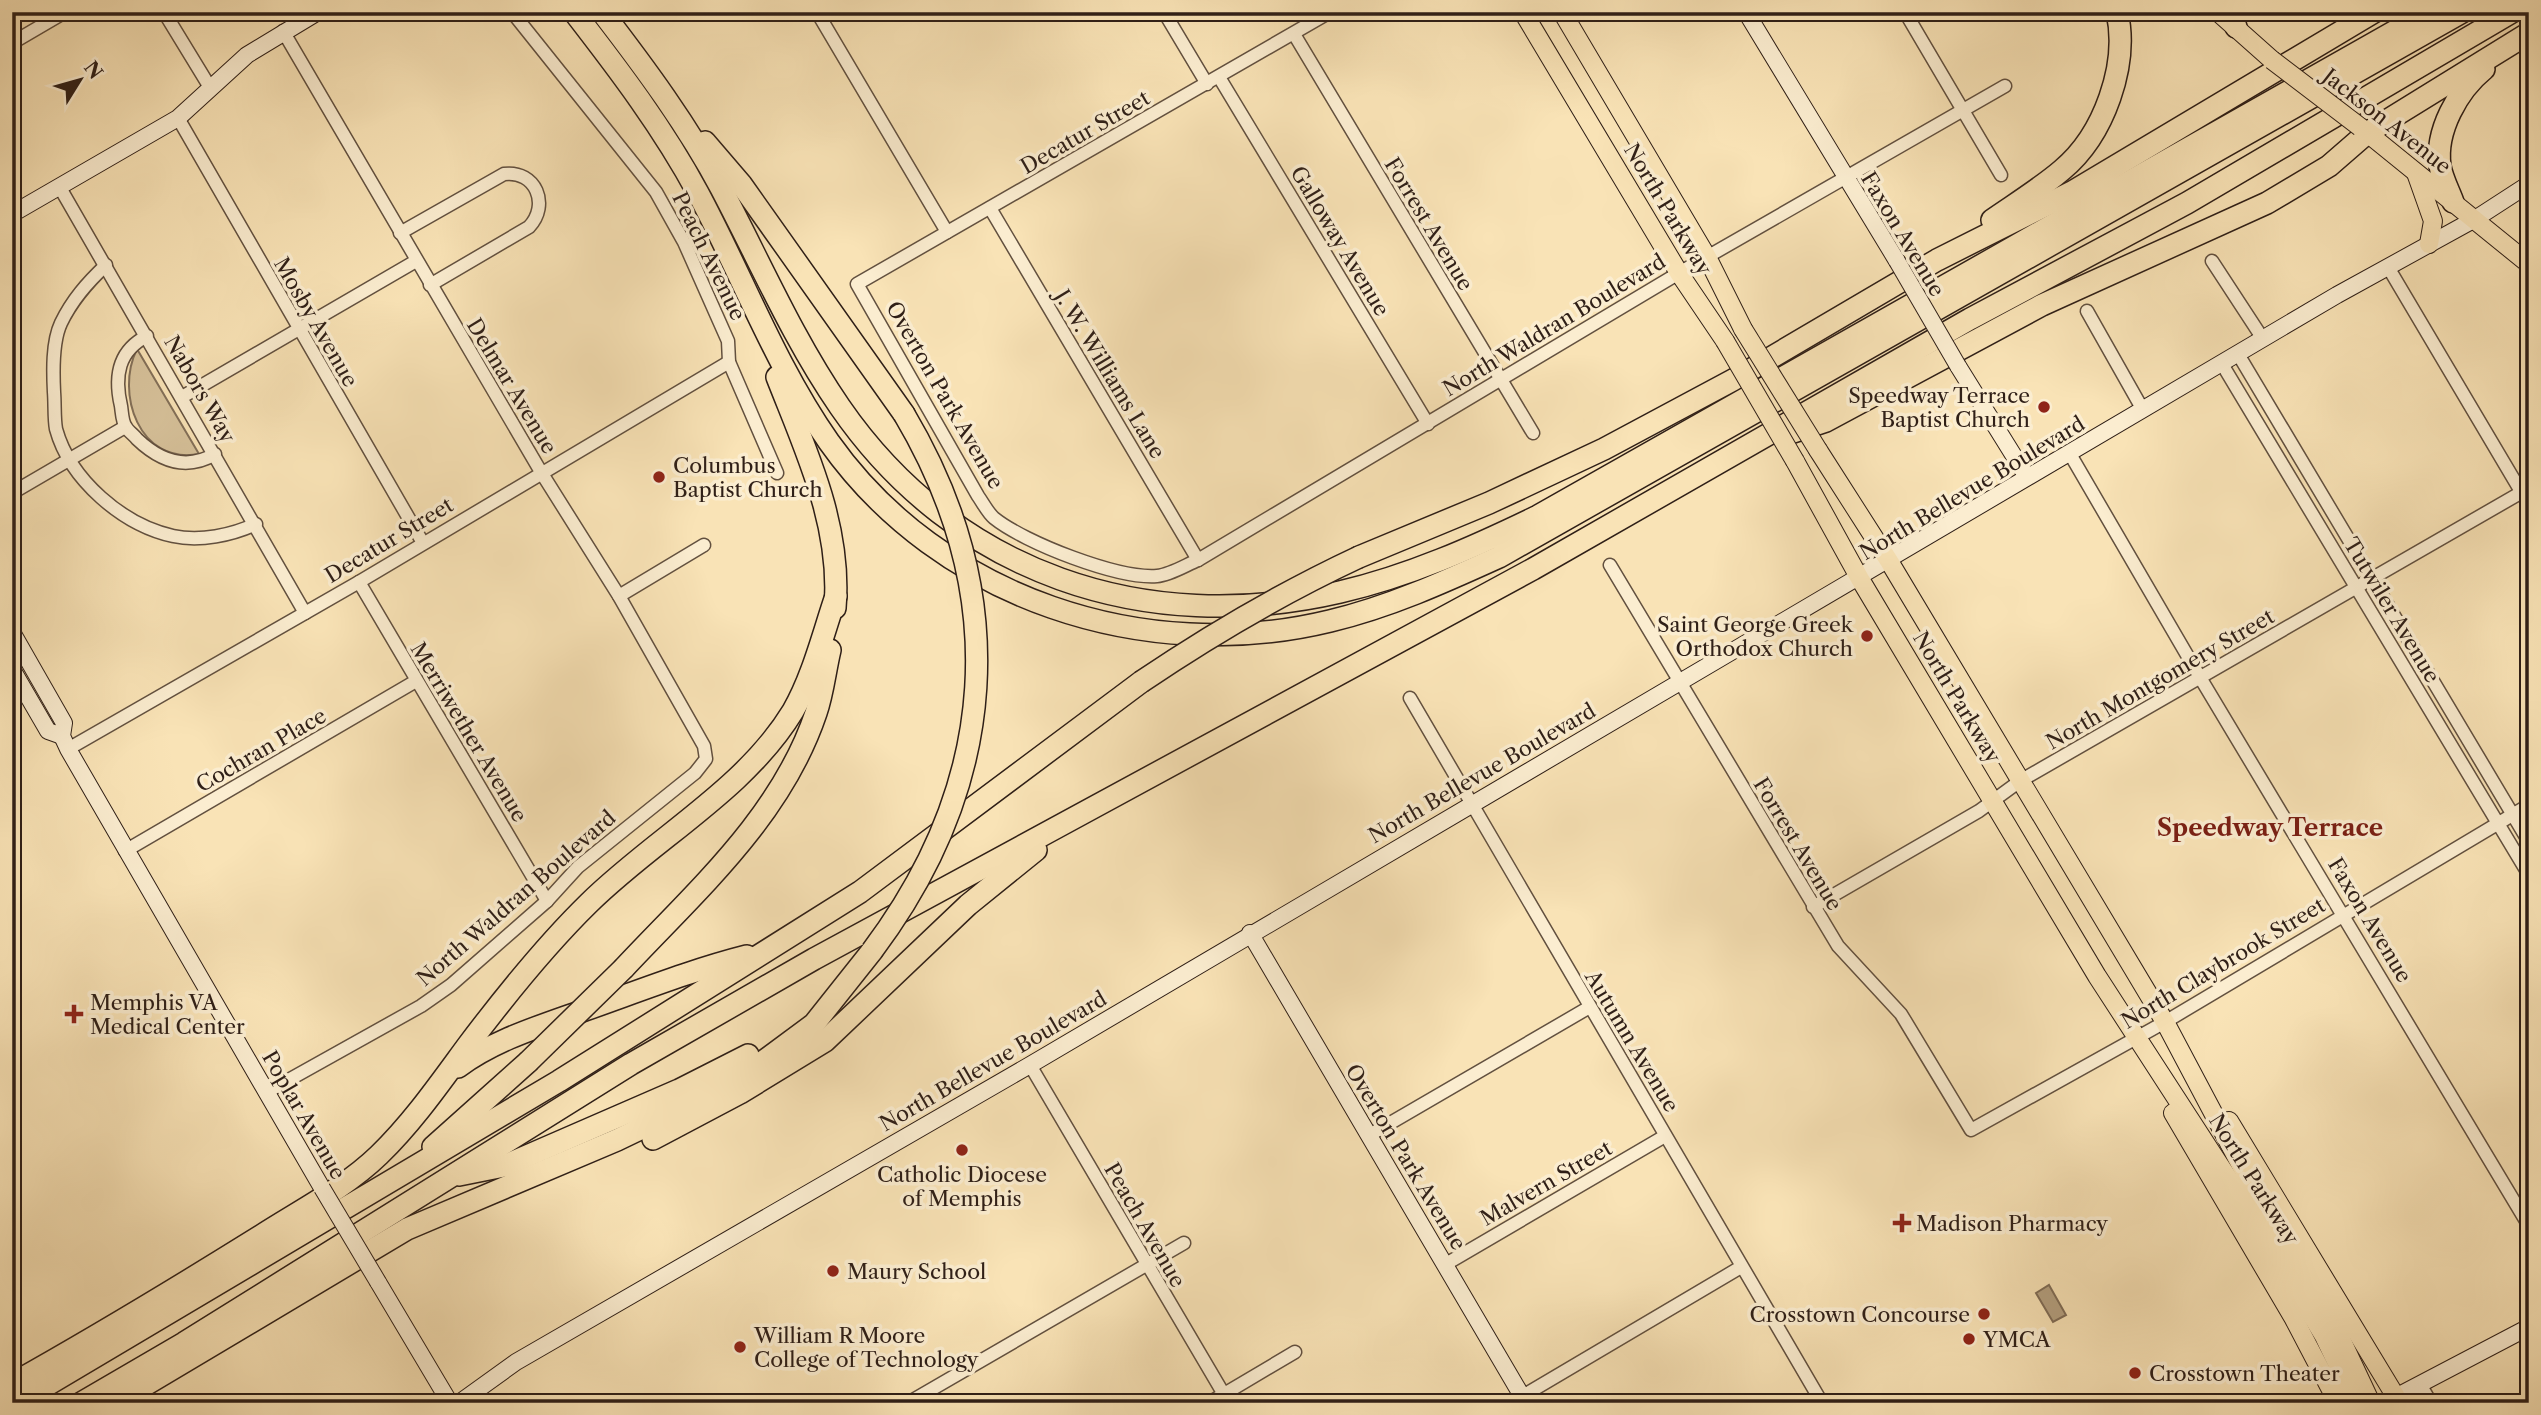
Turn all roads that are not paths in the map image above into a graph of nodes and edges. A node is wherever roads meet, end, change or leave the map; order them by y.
1 (65, 12) edge
2 (164, 12) edge
3 (318, 12) edge
4 (512, 12) edge
5 (573, 12) edge
6 (603, 12) edge
7 (817, 12) edge
8 (1164, 12) edge
9 (1330, 12) edge
10 (1523, 12) edge
11 (1562, 12) edge
12 (1746, 12) edge
13 (1905, 12) edge
14 (2116, 12) edge
15 (2218, 12) edge
16 (2349, 12) edge
17 (2374, 12) edge
18 (2429, 12) edge
19 (2462, 12) edge
20 (2512, 12) edge
21 (2234, 20) edge
22 (283, 31) junction
23 (2529, 33) edge
24 (1294, 34) junction
25 (12, 43) edge
26 (2315, 46) junction
27 (1219, 77) junction
28 (1207, 84) junction
29 (2006, 86) dead end
30 (211, 89) junction
31 (663, 94) junction
32 (1965, 110) junction
33 (178, 118) junction
34 (2364, 130) junction
35 (2416, 173) junction
36 (2001, 175) dead end
37 (1845, 178) junction
38 (2529, 184) edge
39 (59, 187) junction
40 (2453, 202) junction
41 (990, 208) junction
42 (12, 214) edge
43 (2475, 219) junction
44 (947, 232) junction
45 (400, 233) junction
46 (2429, 244) junction
47 (730, 255) junction
48 (1707, 257) junction
49 (1937, 260) junction
50 (416, 261) junction
51 (2212, 261) dead end
52 (2529, 264) edge
53 (106, 265) junction
54 (2388, 267) junction
55 (1679, 273) junction
56 (858, 284) joint
57 (430, 285) junction
58 (2087, 312) dead end
59 (297, 329) junction
60 (147, 336) junction
61 (2263, 339) junction
62 (2238, 354) junction
63 (729, 362) junction
64 (2222, 364) junction
65 (1500, 380) junction
66 (182, 397) junction
67 (2143, 410) junction
68 (1428, 424) junction
69 (125, 427) junction
70 (1533, 433) dead end
71 (1748, 448) junction
72 (215, 454) junction
73 (2070, 454) junction
74 (69, 459) junction
75 (541, 472) junction
76 (777, 473) dead end
77 (2027, 477) junction
78 (2525, 490) edge
79 (12, 492) edge
80 (2529, 505) edge
81 (256, 524) junction
82 (423, 543) junction
83 (704, 545) dead end
84 (1198, 560) junction
85 (1889, 561) junction
86 (1610, 565) dead end
87 (1860, 579) junction
88 (2371, 580) junction
89 (359, 582) junction
90 (2356, 589) junction
91 (619, 596) junction
92 (836, 596) junction
93 (305, 613) junction
94 (12, 632) edge
95 (12, 669) edge
96 (2201, 679) junction
97 (416, 681) junction
98 (1679, 683) junction
99 (1410, 698) dead end
100 (65, 743) junction
101 (706, 760) joint
102 (2020, 781) junction
103 (1994, 801) junction
104 (1471, 804) junction
105 (2529, 805) edge
106 (2512, 814) junction
107 (2497, 822) junction
108 (1066, 825) junction
109 (2529, 842) edge
110 (125, 851) junction
111 (2529, 875) edge
112 (547, 901) junction
113 (1813, 907) junction
114 (2343, 915) junction
115 (1250, 933) junction
116 (766, 952) junction
117 (1588, 1008) junction
118 (810, 1020) junction
119 (2165, 1022) junction
120 (2135, 1038) junction
121 (1030, 1065) junction
122 (445, 1079) junction
123 (267, 1092) junction
124 (1971, 1130) joint
125 (1368, 1136) junction
126 (1665, 1136) junction
127 (407, 1173) junction
128 (446, 1177) junction
129 (461, 1208) junction
130 (2529, 1226) edge
131 (1184, 1243) dead end
132 (1446, 1264) junction
133 (1146, 1266) junction
134 (1741, 1267) junction
135 (2529, 1328) edge
136 (1296, 1352) dead end
137 (2321, 1372) junction
138 (12, 1384) edge
139 (2420, 1384) junction
140 (1226, 1399) edge
141 (2390, 1400) edge
142 (1519, 1401) edge
143 (17, 1403) edge
144 (80, 1403) edge
145 (115, 1403) edge
146 (450, 1403) edge
147 (459, 1403) edge
148 (908, 1403) edge
149 (1209, 1403) edge
150 (1822, 1403) edge
151 (2327, 1403) edge
152 (2338, 1403) edge
153 (2356, 1403) edge
154 (2371, 1403) edge
155 (2431, 1403) edge

1 - 25 street
2 - 30 street
3 - 22 street
4 - 63 street, Peach Avenue
5 - 47 highway
6 - 31 highway
7 - 44 street
8 - 28 street
9 - 24 street, Decatur Street
10 - 55 main road, North Parkway
11 - 48 main road, North Parkway
12 - 37 street, Faxon Avenue
13 - 32 street
14 - 49 highway
15 - 21 main road, Jackson Avenue
16 - 26 highway
17 - 26 highway
18 - 31 highway
19 - 47 highway
20 - 71 highway
21 - 34 main road, Jackson Avenue, bridge
22 - 30 street
22 - 45 street, Delmar Avenue
23 - 34 highway
23 - 40 highway
24 - 27 street, Decatur Street
24 - 65 street, Forrest Avenue
26 - 49 highway
27 - 28 street, Decatur Street
27 - 68 street, Galloway Avenue
28 - 41 street, Decatur Street
29 - 32 street, North Waldran Boulevard
30 - 33 street
31 - 118 highway, bridge
32 - 36 street
32 - 37 street, North Waldran Boulevard
33 - 39 street
33 - 59 street, Mosby Avenue
34 - 35 main road, Jackson Avenue
34 - 71 highway
35 - 40 main road, Jackson Avenue
35 - 46 main road
37 - 48 street, North Waldran Boulevard
37 - 77 street, Faxon Avenue, bridge
38 - 43 street, North Bellevue Boulevard
39 - 42 street
39 - 53 street, Nabors Way
40 - 43 main road, Jackson Avenue
41 - 44 street, Decatur Street
41 - 84 street, J. W. Williams Lane
43 - 46 street, North Bellevue Boulevard
43 - 52 main road, Jackson Avenue
44 - 56 street, Decatur Street
45 - 50 street, Delmar Avenue
45 - 57 street
46 - 54 street, North Bellevue Boulevard
47 - 92 highway
48 - 55 street, North Waldran Boulevard
48 - 85 main road, North Parkway, bridge
49 - 116 highway, bridge
50 - 57 street, Delmar Avenue
50 - 59 street
51 - 61 street
53 - 60 street, Nabors Way
53 - 74 street
54 - 61 street, North Bellevue Boulevard
54 - 78 street
55 - 65 street, North Waldran Boulevard
55 - 87 main road, North Parkway, bridge
56 - 84 street, Overton Park Avenue
57 - 75 street, Delmar Avenue
58 - 67 street
59 - 66 street
59 - 82 street, Mosby Avenue
60 - 66 street, Nabors Way
60 - 69 street
61 - 62 street, North Bellevue Boulevard
62 - 64 street, North Bellevue Boulevard
62 - 88 street, Tutwiler Avenue
63 - 75 street, Decatur Street
63 - 76 street, Peach Avenue
64 - 67 street, North Bellevue Boulevard
64 - 90 street, Tutwiler Avenue
65 - 68 street, North Waldran Boulevard
65 - 70 street, Forrest Avenue
66 - 72 street, Nabors Way
67 - 73 street, North Bellevue Boulevard
68 - 84 street, North Waldran Boulevard
69 - 72 street
69 - 74 street
71 - 108 highway
72 - 81 street, Nabors Way
73 - 77 street, North Bellevue Boulevard
73 - 96 street, Faxon Avenue
74 - 79 street
74 - 81 street
75 - 82 street, Decatur Street
75 - 91 street, Delmar Avenue
77 - 85 street, North Bellevue Boulevard
78 - 80 street
78 - 88 street, North Montgomery Street
81 - 93 street, Nabors Way
82 - 89 street, Decatur Street
83 - 91 street
85 - 87 street, North Bellevue Boulevard
85 - 102 main road, North Parkway
86 - 98 street, Forrest Avenue
87 - 98 street, North Bellevue Boulevard
87 - 103 main road, North Parkway
88 - 90 street, North Montgomery Street
88 - 106 street, Tutwiler Avenue
89 - 93 street, Decatur Street
89 - 97 street, Merriwether Avenue
90 - 96 street, North Montgomery Street
90 - 107 street, Tutwiler Avenue
91 - 101 street, Delmar Avenue
92 - 122 highway
92 - 127 highway, bridge
93 - 100 street, Decatur Street
94 - 100 street, Poplar Avenue
95 - 100 street, Poplar Avenue
96 - 102 street, North Montgomery Street
96 - 114 street, Faxon Avenue
97 - 110 street, Cochran Place
97 - 112 street, Merriwether Avenue
98 - 104 street, North Bellevue Boulevard
98 - 113 street, Forrest Avenue
99 - 104 street, Autumn Avenue
100 - 110 street, Poplar Avenue
101 - 112 street, North Waldran Boulevard
102 - 103 street, North Montgomery Street
102 - 119 main road, North Parkway
103 - 113 street, North Montgomery Street
103 - 120 main road, North Parkway
104 - 115 street, North Bellevue Boulevard
104 - 117 street, Autumn Avenue
105 - 106 street, North Claybrook Street
106 - 107 street, North Claybrook Street
106 - 109 street, Tutwiler Avenue
107 - 111 street, Tutwiler Avenue
107 - 114 street, North Claybrook Street
108 - 128 highway
108 - 129 highway
110 - 123 street, Poplar Avenue
112 - 123 street, North Waldran Boulevard
113 - 124 street, Forrest Avenue
114 - 119 street, North Claybrook Street
114 - 130 street, Faxon Avenue
115 - 121 street, North Bellevue Boulevard
115 - 125 street, Overton Park Avenue
116 - 122 highway
116 - 127 highway
117 - 125 street
117 - 126 street, Autumn Avenue
118 - 128 highway
118 - 129 highway
119 - 120 street, North Claybrook Street
119 - 141 main road
119 - 154 main road, North Parkway
120 - 124 street, North Claybrook Street
120 - 137 main road
120 - 153 main road, North Parkway
121 - 133 street, Peach Avenue
121 - 147 street, North Bellevue Boulevard
122 - 138 highway
123 - 146 street, Poplar Avenue, bridge
125 - 132 street, Overton Park Avenue
126 - 132 street, Malvern Street
126 - 134 street, Autumn Avenue
127 - 143 highway
128 - 144 highway
129 - 145 highway
131 - 133 street
132 - 142 street, Overton Park Avenue
133 - 140 street, Peach Avenue
133 - 148 street
134 - 142 street
134 - 150 street, Autumn Avenue
135 - 139 street
136 - 140 street
137 - 151 main road
137 - 152 main road
139 - 141 street
139 - 155 street
140 - 149 street

